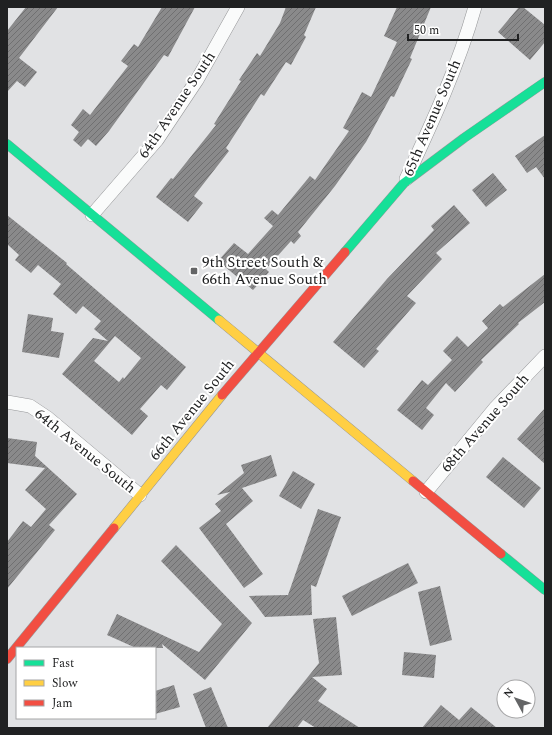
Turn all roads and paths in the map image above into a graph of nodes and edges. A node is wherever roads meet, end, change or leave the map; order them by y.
1 (238, 7) edge
2 (475, 7) edge
3 (545, 82) edge
4 (7, 144) edge
5 (404, 183) junction
6 (92, 215) junction
7 (258, 352) junction
8 (545, 356) edge
9 (7, 402) edge
10 (426, 492) junction
11 (140, 495) junction
12 (545, 590) edge
13 (17, 647) edge
14 (16, 648) edge
15 (7, 659) edge

1 - 6 street, 64th Avenue South
2 - 5 street, 65th Avenue South
3 - 5 street, 66th Avenue South
4 - 6 street
5 - 7 street, 66th Avenue South
6 - 7 street
7 - 10 street
7 - 11 street, 66th Avenue South
8 - 10 street, 68th Avenue South
9 - 11 street, 64th Avenue South
10 - 12 street
11 - 13 street, 66th Avenue South
14 - 15 street, 66th Avenue South

